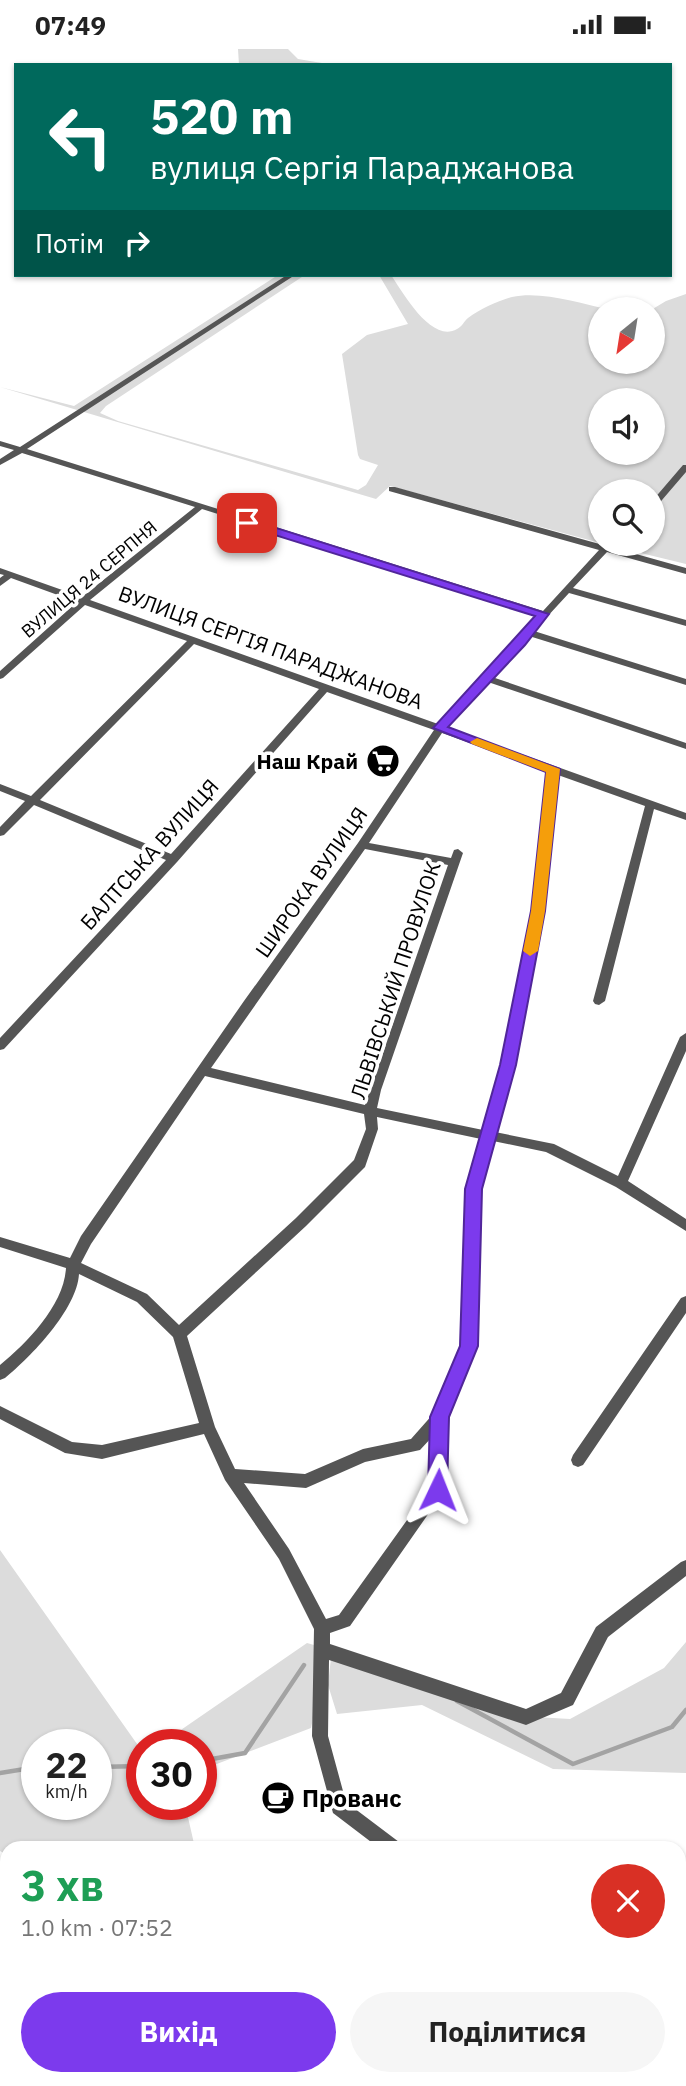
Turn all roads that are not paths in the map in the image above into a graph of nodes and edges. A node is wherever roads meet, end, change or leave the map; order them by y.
1 (288, 277) edge
2 (0, 443) edge
3 (20, 450) junction
4 (0, 463) edge
5 (686, 467) edge
6 (392, 489) dead end
7 (665, 491) edge
8 (199, 508) junction
9 (588, 541) edge
10 (597, 556) edge
11 (638, 556) edge
12 (0, 571) edge
13 (686, 571) edge
14 (11, 574) junction
15 (0, 583) edge
16 (566, 589) junction
17 (85, 600) junction
18 (543, 614) junction
19 (686, 623) edge
20 (529, 633) junction
21 (192, 641) junction
22 (0, 676) edge
23 (486, 678) junction
24 (686, 682) edge
25 (326, 687) junction
26 (440, 728) junction
27 (686, 746) edge
28 (553, 769) junction
29 (0, 786) edge
30 (32, 800) junction
31 (650, 805) junction
32 (686, 817) edge
33 (0, 833) edge
34 (362, 845) junction
35 (173, 859) junction
36 (599, 1001) dead end
37 (686, 1037) edge
38 (0, 1046) edge
39 (204, 1071) junction
40 (370, 1111) junction
41 (488, 1136) junction
42 (621, 1183) junction
43 (686, 1226) edge
44 (0, 1242) edge
45 (73, 1265) junction
46 (686, 1301) edge
47 (179, 1333) junction
48 (0, 1374) edge
49 (0, 1412) edge
50 (440, 1417) junction
51 (208, 1427) junction
52 (578, 1460) dead end
53 (230, 1475) junction
54 (686, 1567) edge
55 (322, 1628) junction
56 (321, 1649) junction
57 (384, 1841) edge

1 - 3 street
2 - 3 street
3 - 4 street
3 - 8 street
5 - 7 street
6 - 9 street
8 - 17 street, ВУЛИЦЯ 24 СЕРПНЯ
8 - 18 street
10 - 16 street, ШИРОКА ВУЛИЦЯ
11 - 13 street
12 - 14 street, ВУЛИЦЯ СЕРГІЯ ПАРАДЖАНОВА
14 - 15 street
14 - 17 street, ВУЛИЦЯ СЕРГІЯ ПАРАДЖАНОВА
16 - 18 street, ШИРОКА ВУЛИЦЯ
16 - 19 street
17 - 21 street, ВУЛИЦЯ СЕРГІЯ ПАРАДЖАНОВА
17 - 22 street, ВУЛИЦЯ 24 СЕРПНЯ
18 - 20 street, ШИРОКА ВУЛИЦЯ
20 - 23 street, ШИРОКА ВУЛИЦЯ
20 - 24 street
21 - 25 street, ВУЛИЦЯ СЕРГІЯ ПАРАДЖАНОВА
21 - 30 street
23 - 26 street, ШИРОКА ВУЛИЦЯ
23 - 27 street
25 - 26 street, ВУЛИЦЯ СЕРГІЯ ПАРАДЖАНОВА
25 - 35 street, БАЛТСЬКА ВУЛИЦЯ
26 - 28 street, ВУЛИЦЯ СЕРГІЯ ПАРАДЖАНОВА
26 - 34 street, ШИРОКА ВУЛИЦЯ
28 - 31 street, ВУЛИЦЯ СЕРГІЯ ПАРАДЖАНОВА
28 - 41 street
29 - 30 street
30 - 33 street
30 - 35 street
31 - 32 street, ВУЛИЦЯ СЕРГІЯ ПАРАДЖАНОВА
31 - 36 street
34 - 39 street, ШИРОКА ВУЛИЦЯ
34 - 40 street, ЛЬВІВСЬКИЙ ПРОВУЛОК
35 - 38 street, БАЛТСЬКА ВУЛИЦЯ
37 - 42 street
39 - 40 street
39 - 45 street, ШИРОКА ВУЛИЦЯ
40 - 41 street
40 - 47 street, ЛЬВІВСЬКИЙ ПРОВУЛОК
41 - 42 street
41 - 50 street
42 - 43 street
44 - 45 street
45 - 47 street
45 - 48 street, ШИРОКА ВУЛИЦЯ
46 - 52 street
47 - 51 street
49 - 51 street
50 - 53 street
50 - 55 street
51 - 53 street
53 - 55 street
54 - 56 street
55 - 56 street
56 - 57 street

